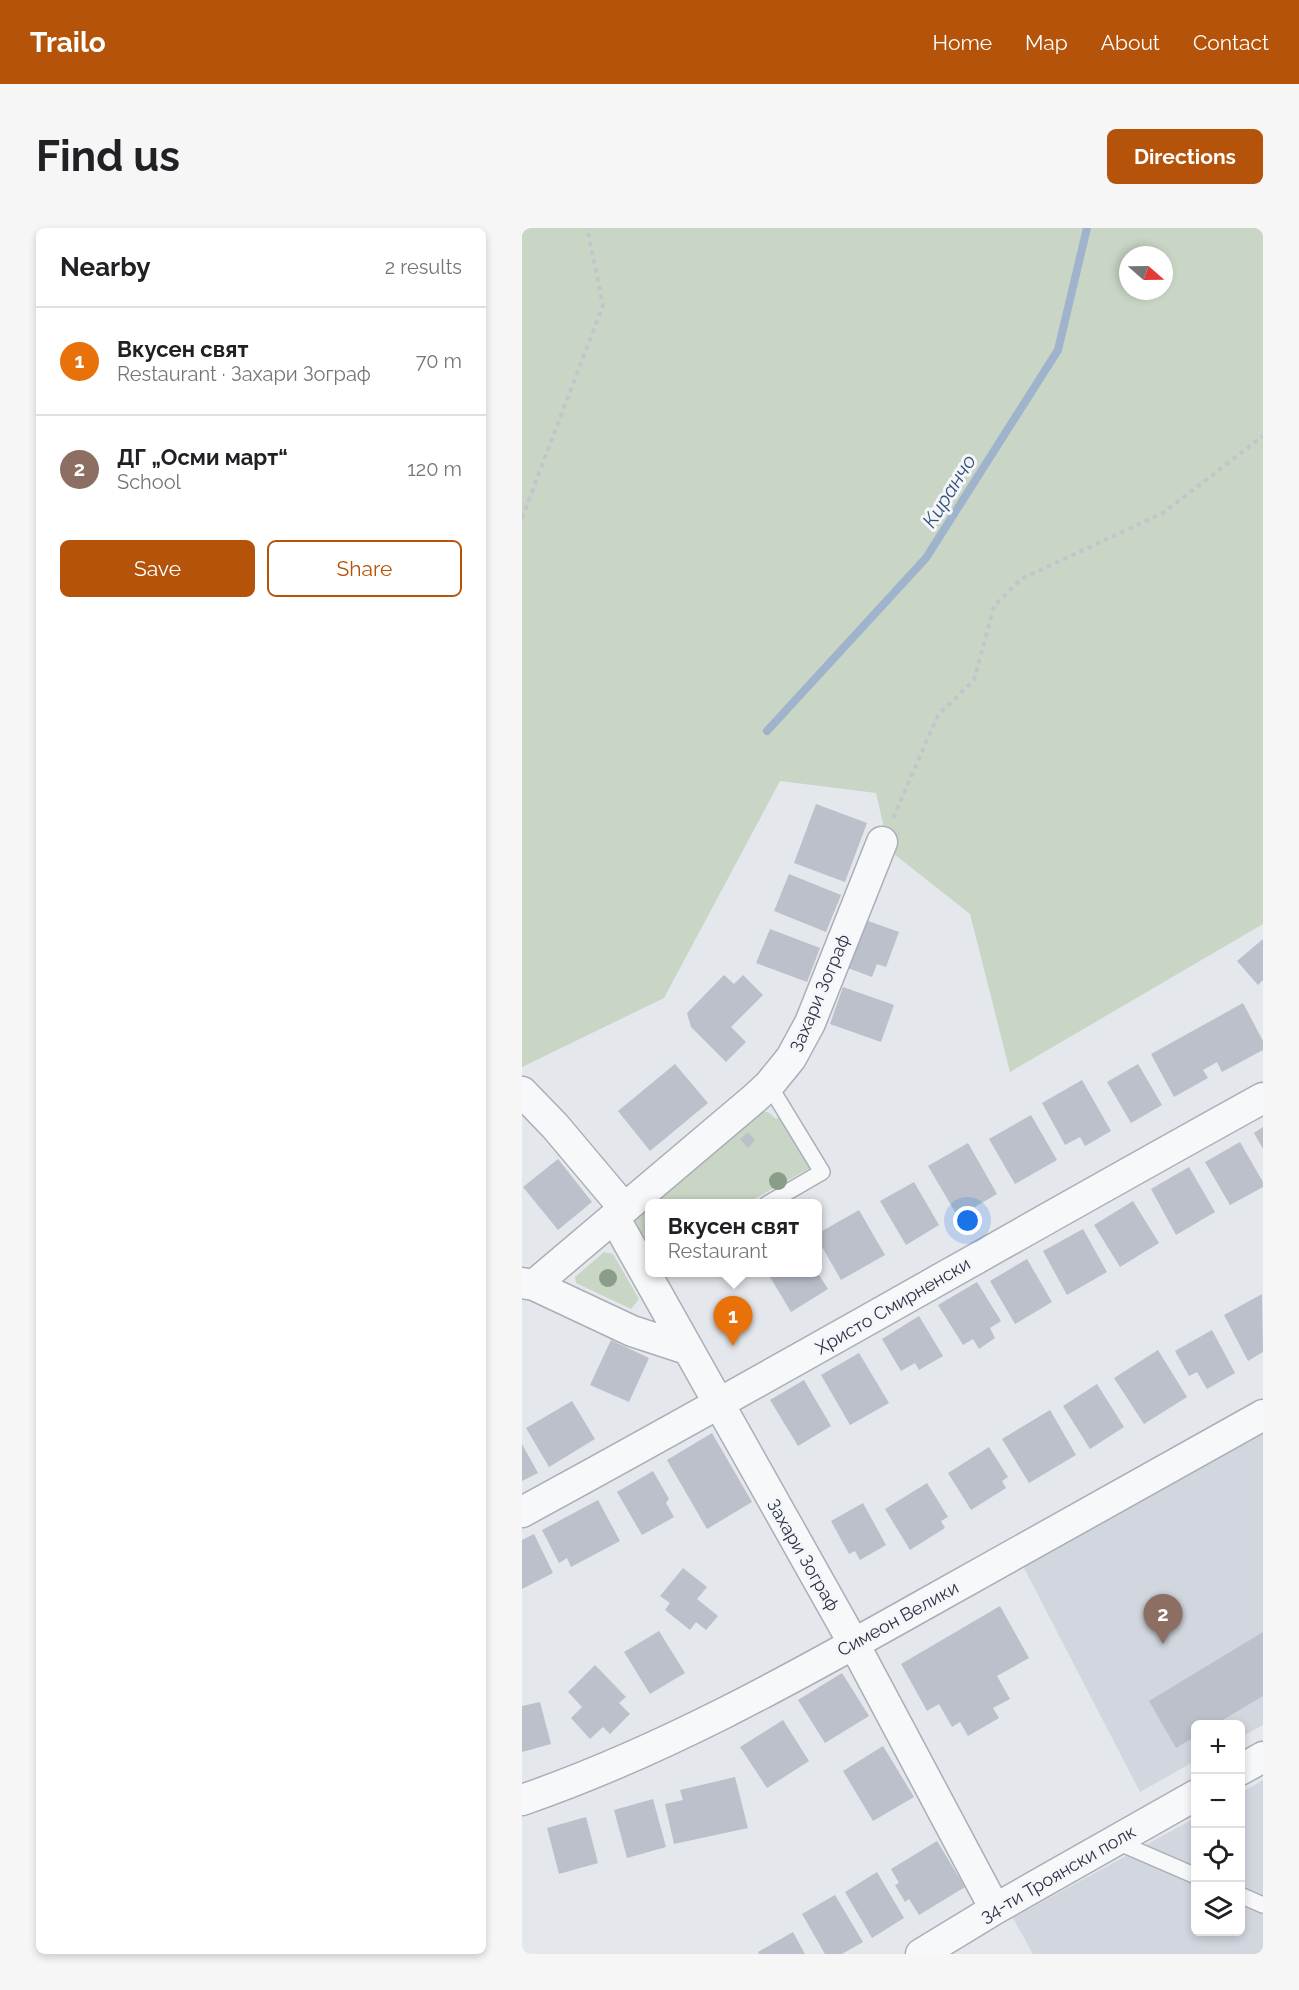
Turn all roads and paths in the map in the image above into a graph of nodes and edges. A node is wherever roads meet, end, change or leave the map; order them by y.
1 (587, 228) edge
2 (1263, 436) edge
3 (522, 518) edge
4 (882, 842) joint
5 (769, 1085) junction
6 (522, 1092) edge
7 (1263, 1098) edge
8 (773, 1199) edge
9 (619, 1213) junction
10 (645, 1268) edge
11 (650, 1277) edge
12 (528, 1284) edge
13 (687, 1349) junction
14 (719, 1405) junction
15 (1263, 1415) edge
16 (522, 1512) edge
17 (854, 1644) junction
18 (1263, 1757) edge
19 (1245, 1767) edge
20 (1191, 1799) edge
21 (522, 1800) edge
22 (1115, 1841) junction
23 (1191, 1874) edge
24 (1245, 1897) edge
25 (1263, 1905) edge
26 (995, 1909) junction
27 (921, 1954) edge

1 - 3 path
2 - 4 path
4 - 5 street, Захари Зограф
5 - 8 lane
5 - 9 street, Захари Зограф
6 - 9 street
7 - 14 street, Христо Смирненски
9 - 10 street
9 - 12 street, Захари Зограф
11 - 13 street
12 - 13 street, Захари Зограф
13 - 14 street, Захари Зограф
14 - 16 street, Христо Смирненски
14 - 17 street, Захари Зограф
15 - 17 street, Симеон Велики
17 - 21 street, Симеон Велики
17 - 26 street, Захари Зограф
18 - 19 street
20 - 22 street, 34-ти Троянски полк
22 - 23 lane
22 - 26 street, 34-ти Троянски полк
24 - 25 lane
26 - 27 street, 34-ти Троянски полк

